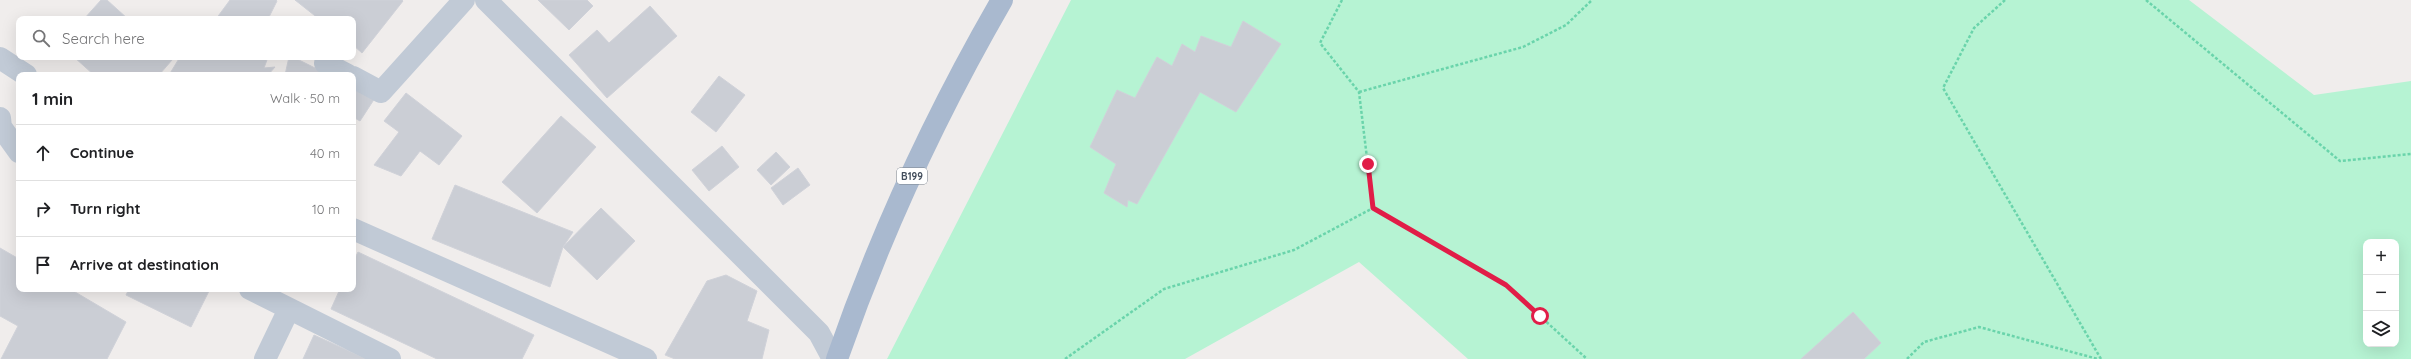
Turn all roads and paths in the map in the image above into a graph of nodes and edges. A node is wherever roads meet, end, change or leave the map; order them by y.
1 (464, 0) edge
2 (486, 0) edge
3 (1002, 0) edge
4 (1342, 0) edge
5 (1592, 0) edge
6 (2005, 0) edge
7 (2146, 0) edge
8 (0, 58) edge
9 (325, 63) dead end
10 (21, 72) edge
11 (342, 72) edge
12 (356, 79) edge
13 (1359, 92) junction
14 (0, 118) edge
15 (16, 148) edge
16 (2411, 154) edge
17 (1373, 208) junction
18 (356, 230) edge
19 (256, 292) edge
20 (289, 309) junction
21 (265, 359) edge
22 (390, 359) edge
23 (646, 359) edge
24 (833, 359) edge
25 (837, 359) edge
26 (1065, 359) edge
27 (1587, 359) edge
28 (1907, 359) edge
29 (2098, 359) edge
30 (2101, 359) edge

1 - 12 street
2 - 24 street
3 - 25 main road, B199
4 - 13 path
5 - 13 path
6 - 30 path
7 - 16 path
8 - 10 street
9 - 11 street
13 - 17 path
14 - 15 street
17 - 26 path
17 - 27 path
18 - 23 street
19 - 20 street
20 - 21 street
20 - 22 street
28 - 29 path

